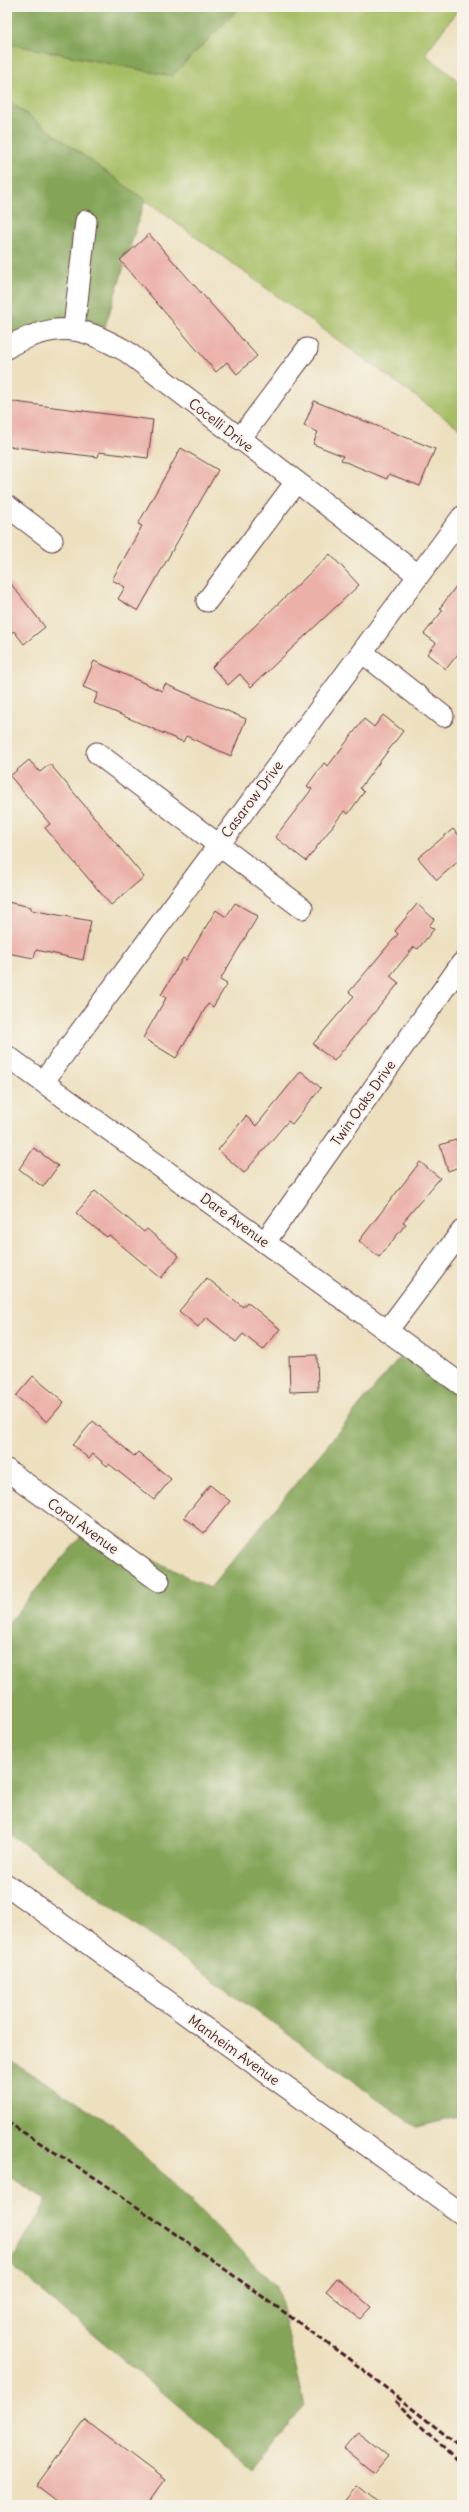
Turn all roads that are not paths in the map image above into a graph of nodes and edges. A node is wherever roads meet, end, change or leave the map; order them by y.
1 (86, 221) dead end
2 (74, 328) junction
3 (7, 348) edge
4 (308, 349) dead end
5 (239, 440) junction
6 (296, 482) junction
7 (7, 506) edge
8 (462, 517) edge
9 (52, 540) dead end
10 (418, 575) junction
11 (207, 601) dead end
12 (362, 652) junction
13 (444, 716) dead end
14 (97, 753) dead end
15 (218, 845) junction
16 (302, 908) dead end
17 (462, 963) edge
18 (7, 1056) edge
19 (43, 1082) junction
20 (462, 1231) edge
21 (265, 1242) junction
22 (388, 1331) junction
23 (462, 1385) edge
24 (7, 1470) edge
25 (159, 1581) dead end
26 (7, 1885) edge
27 (462, 2214) edge

1 - 2 street
2 - 3 street, Cocelli Drive
2 - 5 street, Cocelli Drive
4 - 5 street
5 - 6 street, Cocelli Drive
6 - 10 street, Cocelli Drive
6 - 11 street
7 - 9 street
8 - 10 street, Casarow Drive
10 - 12 street, Casarow Drive
12 - 13 street
12 - 15 street, Casarow Drive
14 - 15 street
15 - 16 street
15 - 19 street, Casarow Drive
17 - 21 street, Twin Oaks Drive
18 - 19 street, Dare Avenue
19 - 21 street, Dare Avenue
20 - 22 street
21 - 22 street, Dare Avenue
22 - 23 street, Dare Avenue
24 - 25 street, Coral Avenue
26 - 27 street, Manheim Avenue

